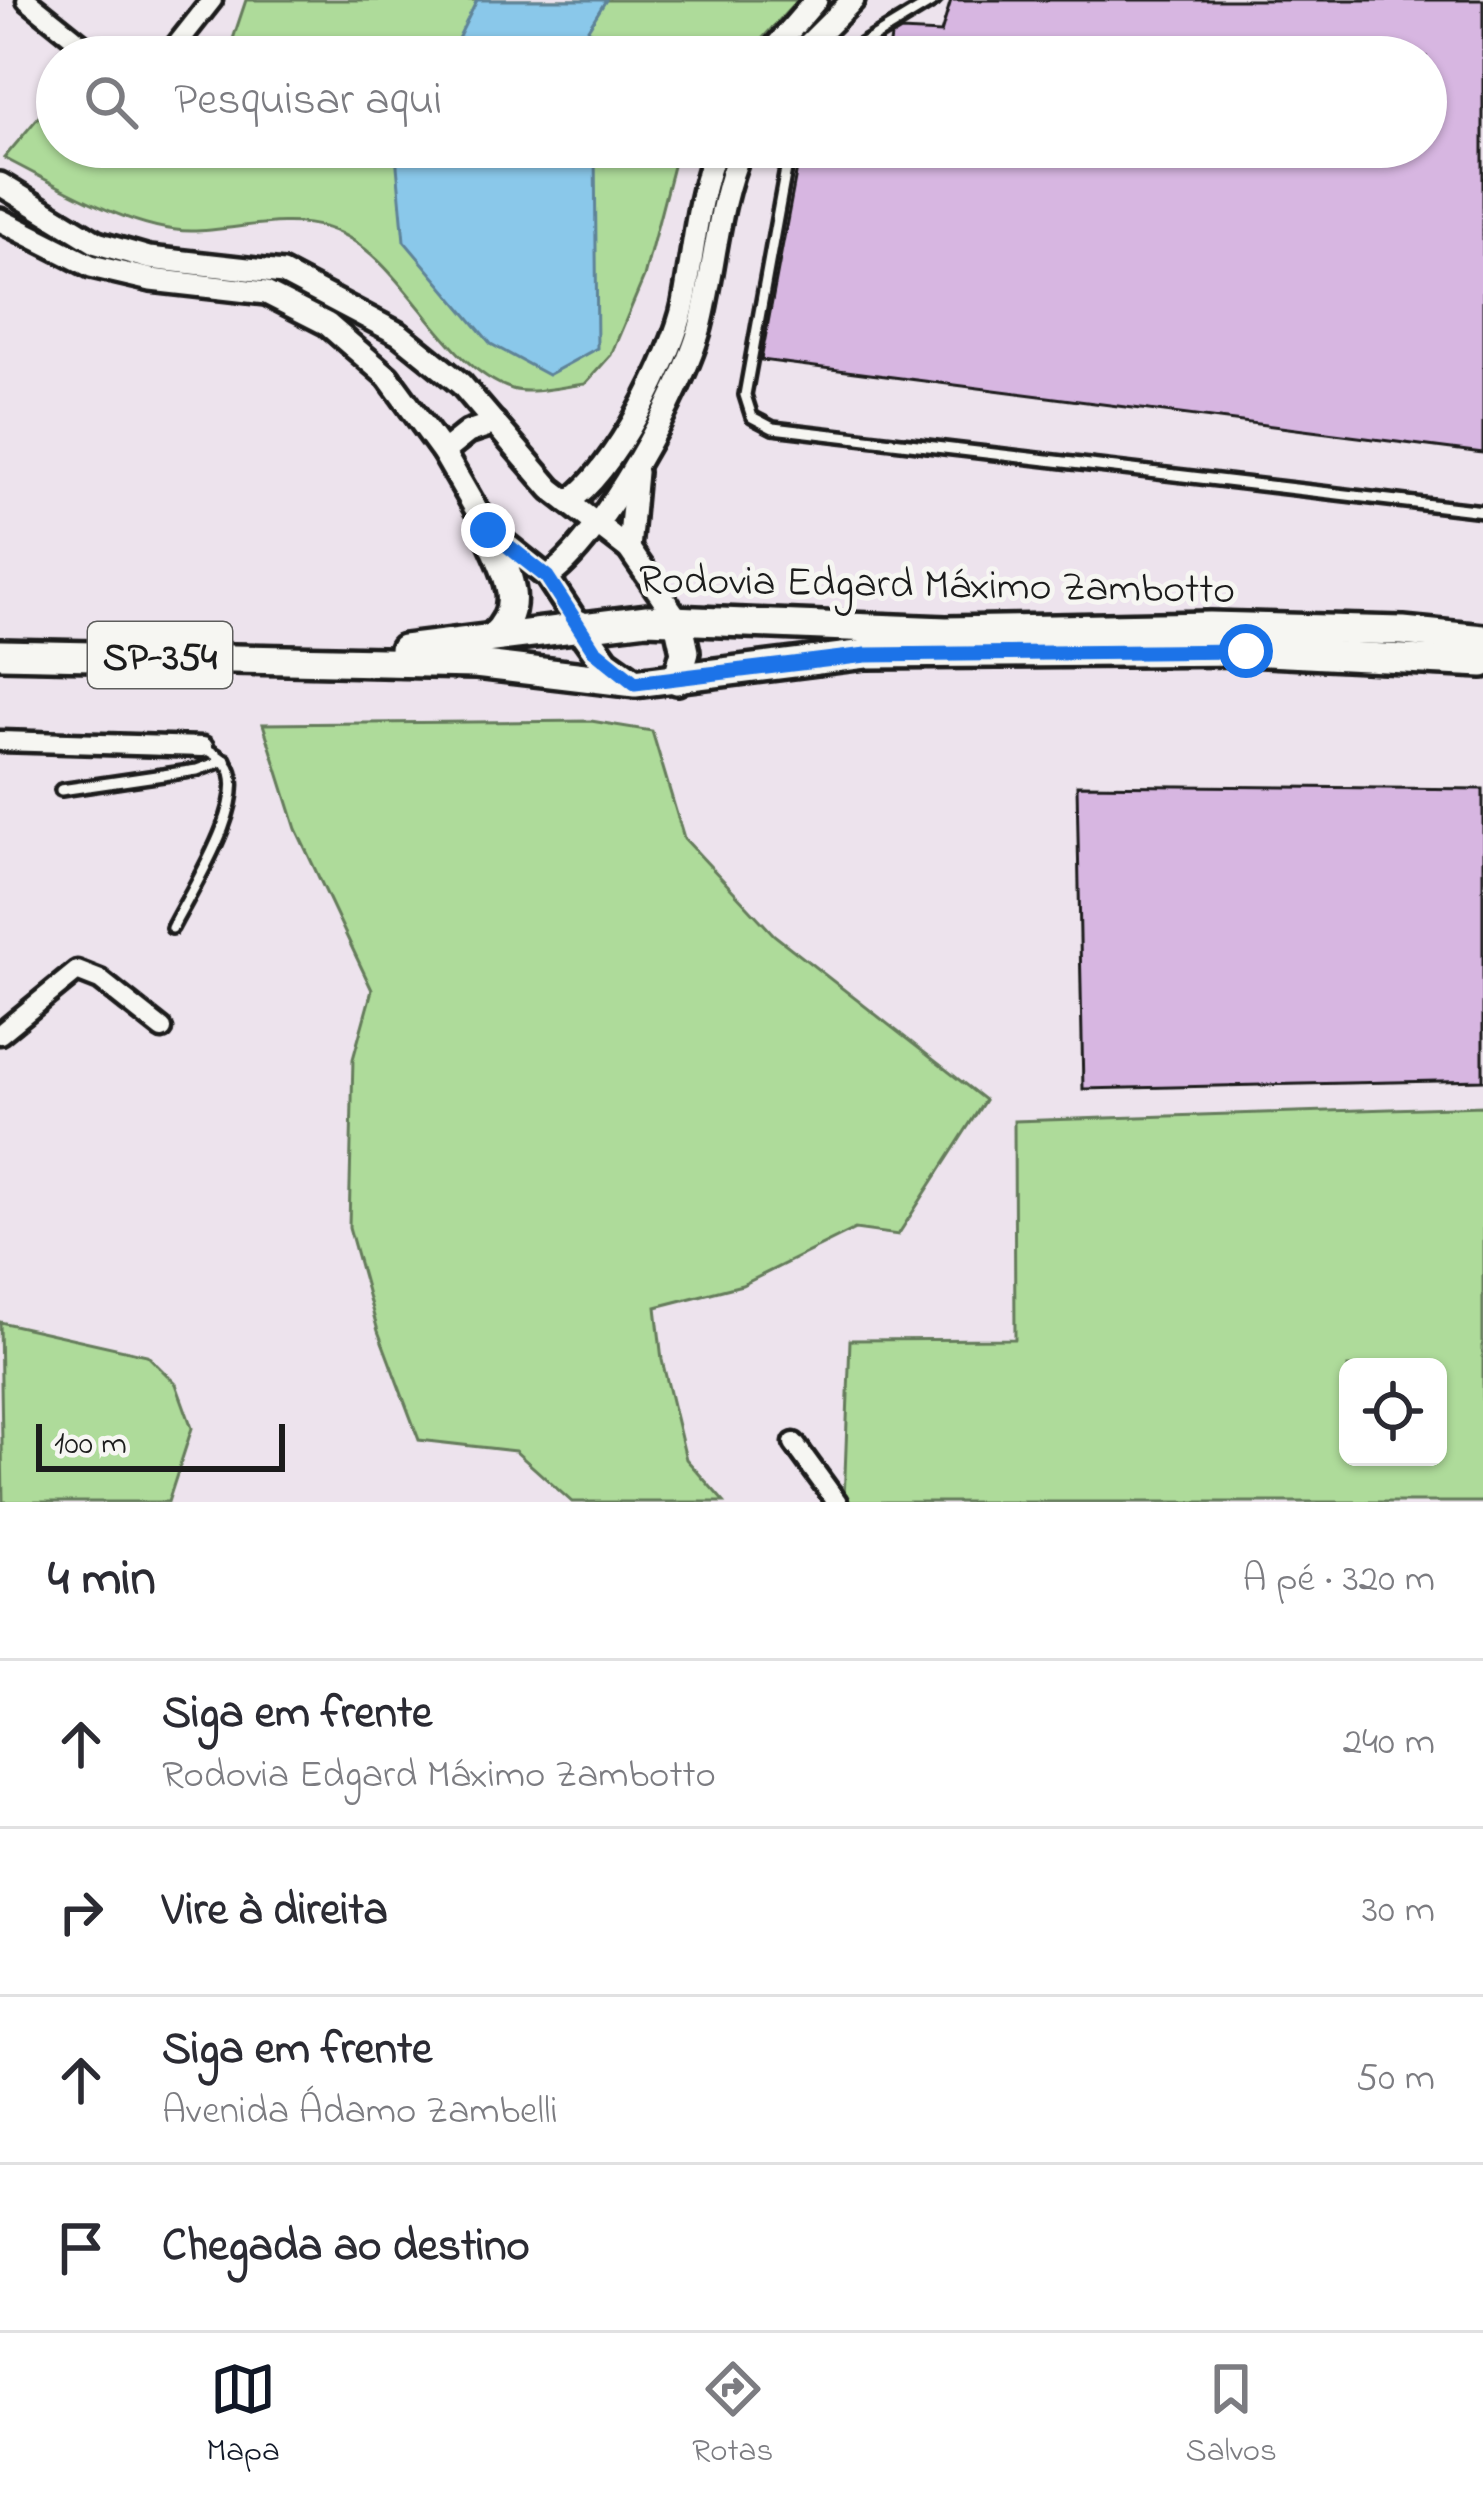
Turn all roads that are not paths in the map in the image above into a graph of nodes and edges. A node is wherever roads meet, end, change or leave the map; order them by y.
1 (27, 0) edge
2 (212, 0) edge
3 (816, 0) edge
4 (853, 0) edge
5 (935, 0) edge
6 (72, 36) edge
7 (184, 36) edge
8 (785, 36) edge
9 (817, 36) edge
10 (876, 36) edge
11 (710, 168) edge
12 (734, 168) edge
13 (782, 168) edge
14 (0, 184) edge
15 (0, 220) edge
16 (495, 423) junction
17 (642, 448) junction
18 (443, 452) junction
19 (568, 502) junction
20 (1483, 511) edge
21 (601, 525) junction
22 (488, 530) junction
23 (629, 549) junction
24 (547, 577) junction
25 (678, 620) junction
26 (578, 625) junction
27 (493, 637) junction
28 (1483, 639) edge
29 (0, 654) edge
30 (320, 658) junction
31 (1483, 663) edge
32 (677, 680) junction
33 (635, 683) junction
34 (0, 740) edge
35 (203, 747) joint
36 (225, 760) junction
37 (61, 790) dead end
38 (172, 928) dead end
39 (161, 1029) dead end
40 (0, 1034) edge
41 (794, 1443) dead end
42 (837, 1502) edge

1 - 6 street
2 - 7 street
3 - 8 street
4 - 9 street
5 - 10 lane
11 - 19 street
12 - 17 street
13 - 20 lane
14 - 16 street
15 - 18 street
16 - 18 street
16 - 19 street
17 - 21 street
17 - 23 street
18 - 22 street
19 - 21 street
21 - 23 street
21 - 24 street
22 - 24 street
22 - 27 main road
23 - 25 street
24 - 26 street
25 - 26 main road, Rodovia Edgard Máximo Zambotto / SP-354
25 - 28 main road, Rodovia Edgard Máximo Zambotto / SP-354
25 - 32 main road
26 - 27 main road, Rodovia Edgard Máximo Zambotto / SP-354
26 - 33 main road
27 - 30 main road, Rodovia Edgard Máximo Zambotto / SP-354
29 - 30 main road, Rodovia Edgard Máximo Zambotto / SP-354
30 - 33 main road, Rodovia Edgard Máximo Zambotto / SP-354
31 - 32 main road, Rodovia Edgard Máximo Zambotto / SP-354
32 - 33 main road, Rodovia Edgard Máximo Zambotto / SP-354
34 - 35 street
35 - 36 lane
36 - 37 lane
36 - 38 lane
39 - 40 street
41 - 42 street

